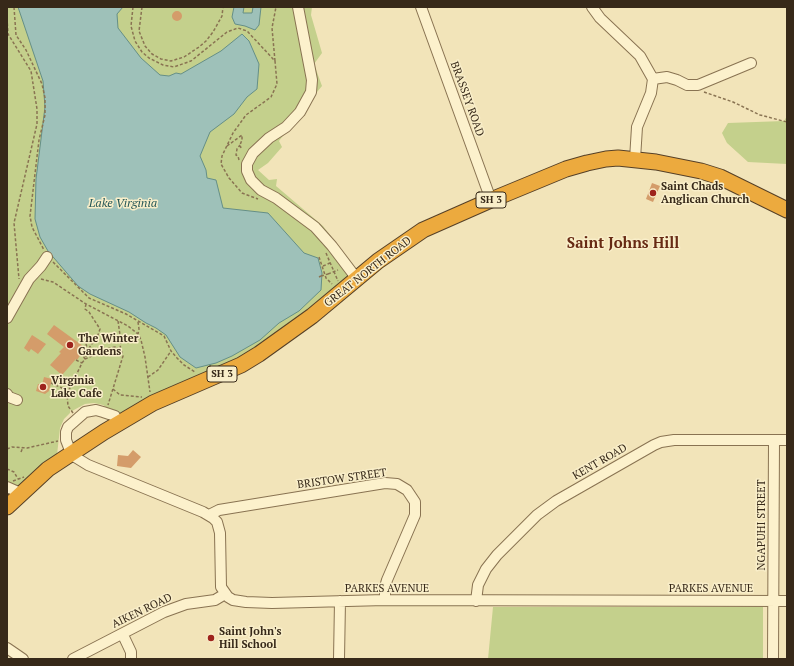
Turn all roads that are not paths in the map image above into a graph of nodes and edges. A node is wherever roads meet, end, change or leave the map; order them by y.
1 (298, 7) edge
2 (421, 7) edge
3 (592, 7) edge
4 (751, 63) dead end
5 (653, 80) junction
6 (635, 159) junction
7 (491, 200) junction
8 (787, 210) edge
9 (47, 256) road end
10 (357, 279) junction
11 (7, 318) edge
12 (7, 394) edge
13 (17, 400) dead end
14 (113, 418) junction
15 (774, 440) junction
16 (787, 440) edge
17 (68, 446) junction
18 (13, 488) edge
19 (7, 507) edge
20 (209, 515) junction
21 (225, 594) junction
22 (385, 600) junction
23 (340, 601) junction
24 (476, 601) junction
25 (773, 601) junction
26 (787, 601) edge
27 (123, 634) junction
28 (7, 648) edge
29 (22, 659) edge
30 (73, 659) edge
31 (131, 659) edge
32 (339, 659) edge
33 (773, 659) edge

1 - 10 street
2 - 7 street, BRASSEY ROAD
3 - 5 street
4 - 5 street
5 - 6 street
6 - 7 highway, GREAT NORTH ROAD / SH 3
6 - 8 highway, GREAT NORTH ROAD / SH 3
7 - 10 highway, GREAT NORTH ROAD / SH 3
9 - 11 street
10 - 14 highway, GREAT NORTH ROAD / SH 3
12 - 13 street
14 - 17 highway, GREAT NORTH ROAD / SH 3
14 - 17 street
15 - 16 street, KENT ROAD
15 - 24 street, KENT ROAD
15 - 25 street, NGAPUHI STREET
17 - 18 highway, GREAT NORTH ROAD / SH 3
17 - 20 street
18 - 19 highway, GREAT NORTH ROAD / SH 3
20 - 21 street
20 - 22 street, BRISTOW STREET
21 - 23 street, PARKES AVENUE
21 - 27 street, AIKEN ROAD
22 - 23 street, PARKES AVENUE
22 - 24 street, PARKES AVENUE
23 - 32 street
24 - 25 street, PARKES AVENUE
25 - 26 street, PARKES AVENUE
25 - 33 street, NGAPUHI STREET
27 - 30 street, AIKEN ROAD
27 - 31 street
28 - 29 street

